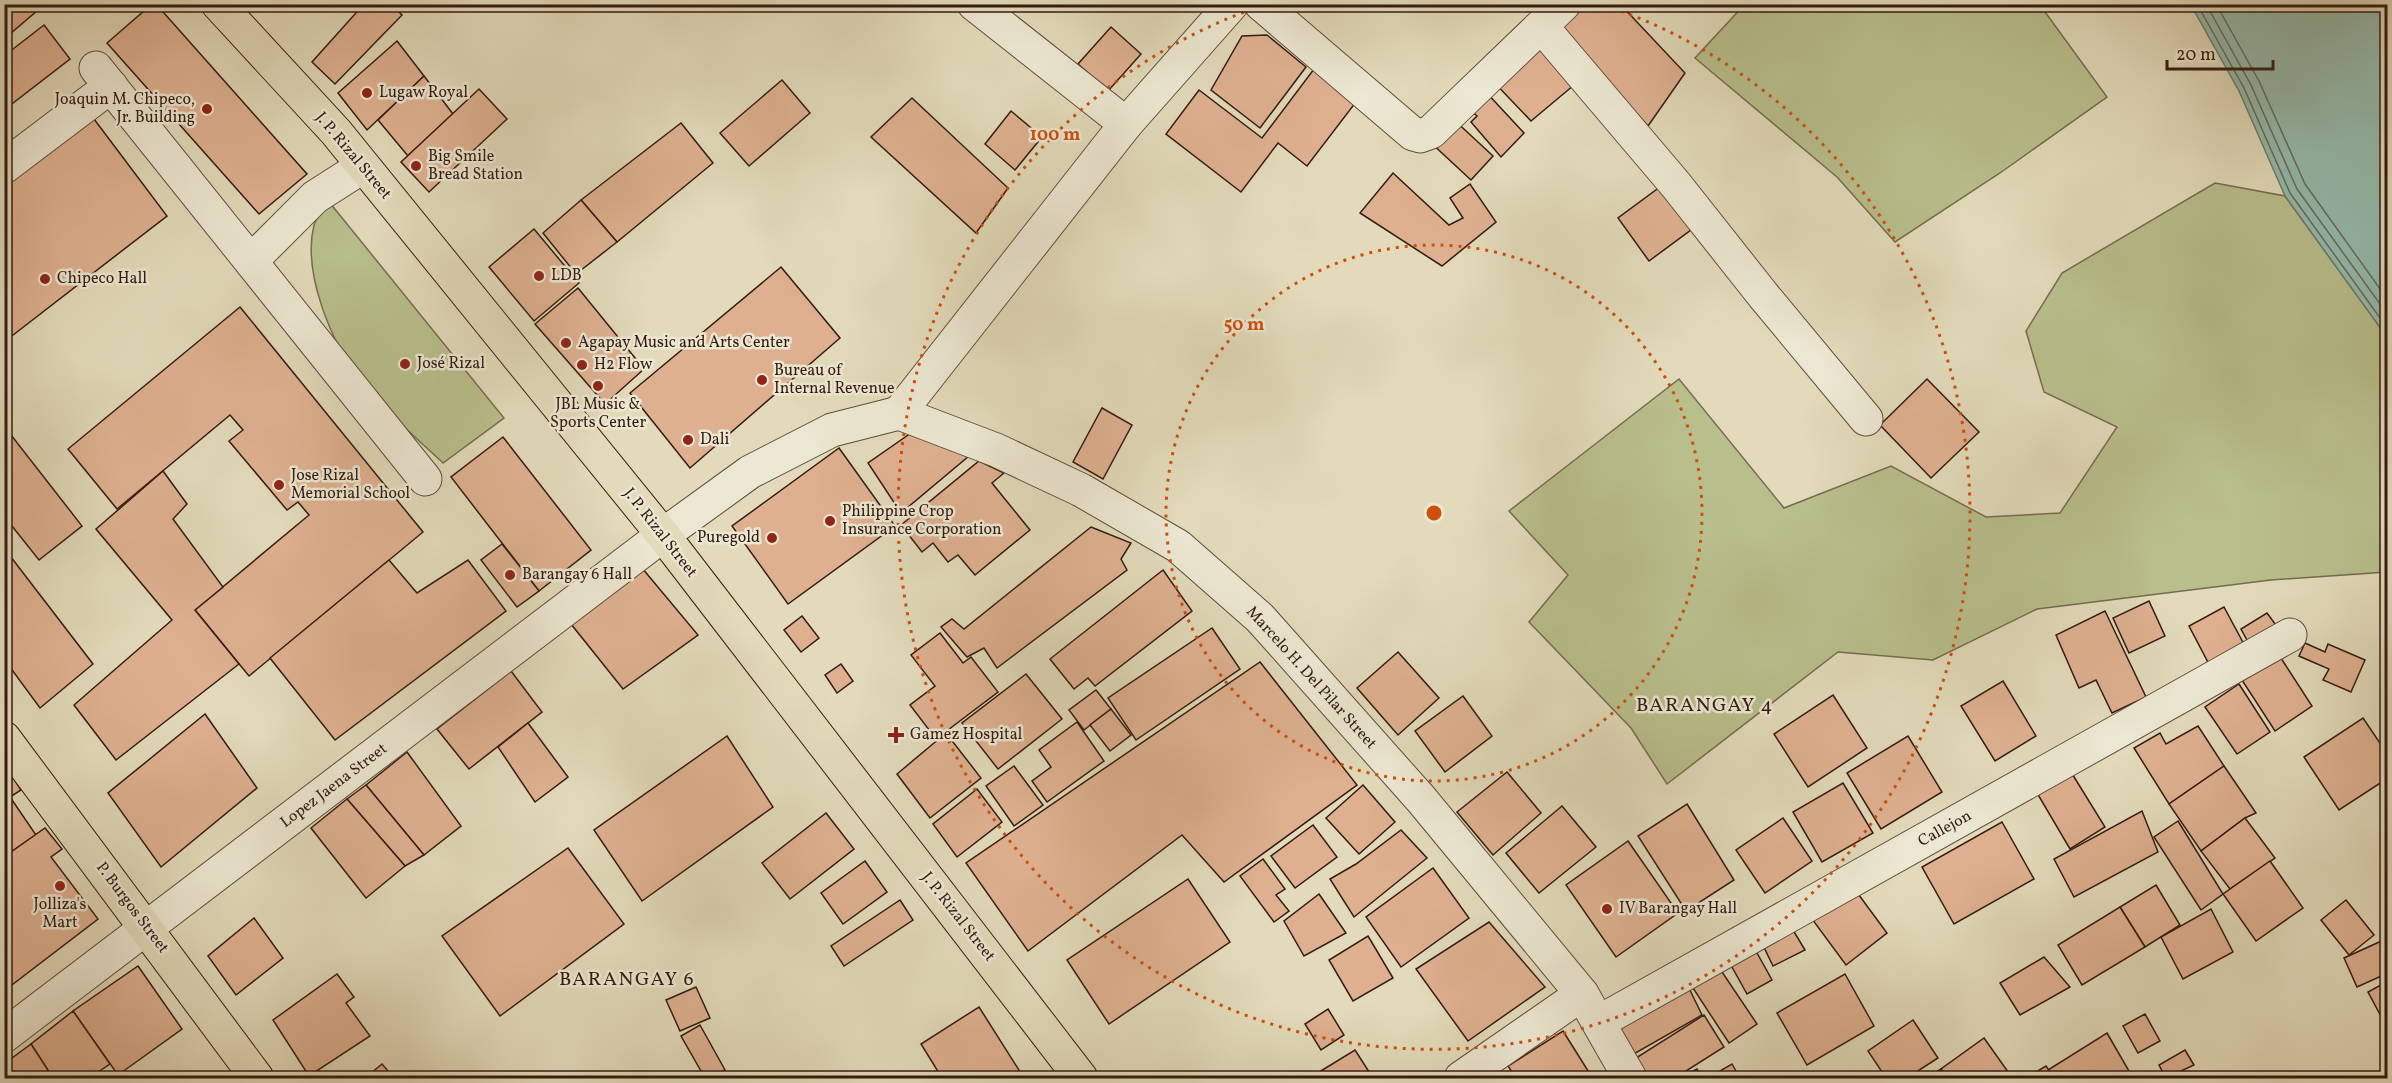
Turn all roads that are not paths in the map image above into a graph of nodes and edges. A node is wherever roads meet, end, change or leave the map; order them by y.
1 (218, 4) edge
2 (974, 4) edge
3 (1232, 4) edge
4 (1261, 4) edge
5 (1553, 16) edge
6 (1126, 124) junction
7 (4, 167) edge
8 (362, 167) junction
9 (251, 261) junction
10 (899, 412) junction
11 (1866, 419) dead end
12 (425, 479) dead end
13 (663, 535) junction
14 (2290, 635) dead end
15 (9, 752) edge
16 (148, 928) junction
17 (1582, 994) junction
18 (1599, 1022) junction
19 (4, 1036) edge
20 (257, 1078) edge
21 (1081, 1078) edge
22 (1461, 1078) edge
23 (1630, 1078) edge

1 - 8 main road, J. P. Rizal Street
2 - 6 street
3 - 6 street
4 - 5 street
5 - 11 street
6 - 10 street
7 - 9 street
8 - 9 street
8 - 13 main road, J. P. Rizal Street
9 - 12 street
10 - 13 street
10 - 17 street, Marcelo H. Del Pilar Street
13 - 16 street, Lopez Jaena Street
13 - 21 main road, J. P. Rizal Street
14 - 18 street, Callejon
15 - 16 main road, P. Burgos Street
16 - 19 street, Lopez Jaena Street
16 - 20 main road, P. Burgos Street
17 - 18 street, Marcelo H. Del Pilar Street
17 - 22 street
18 - 23 street, Marcelo H. Del Pilar Street

